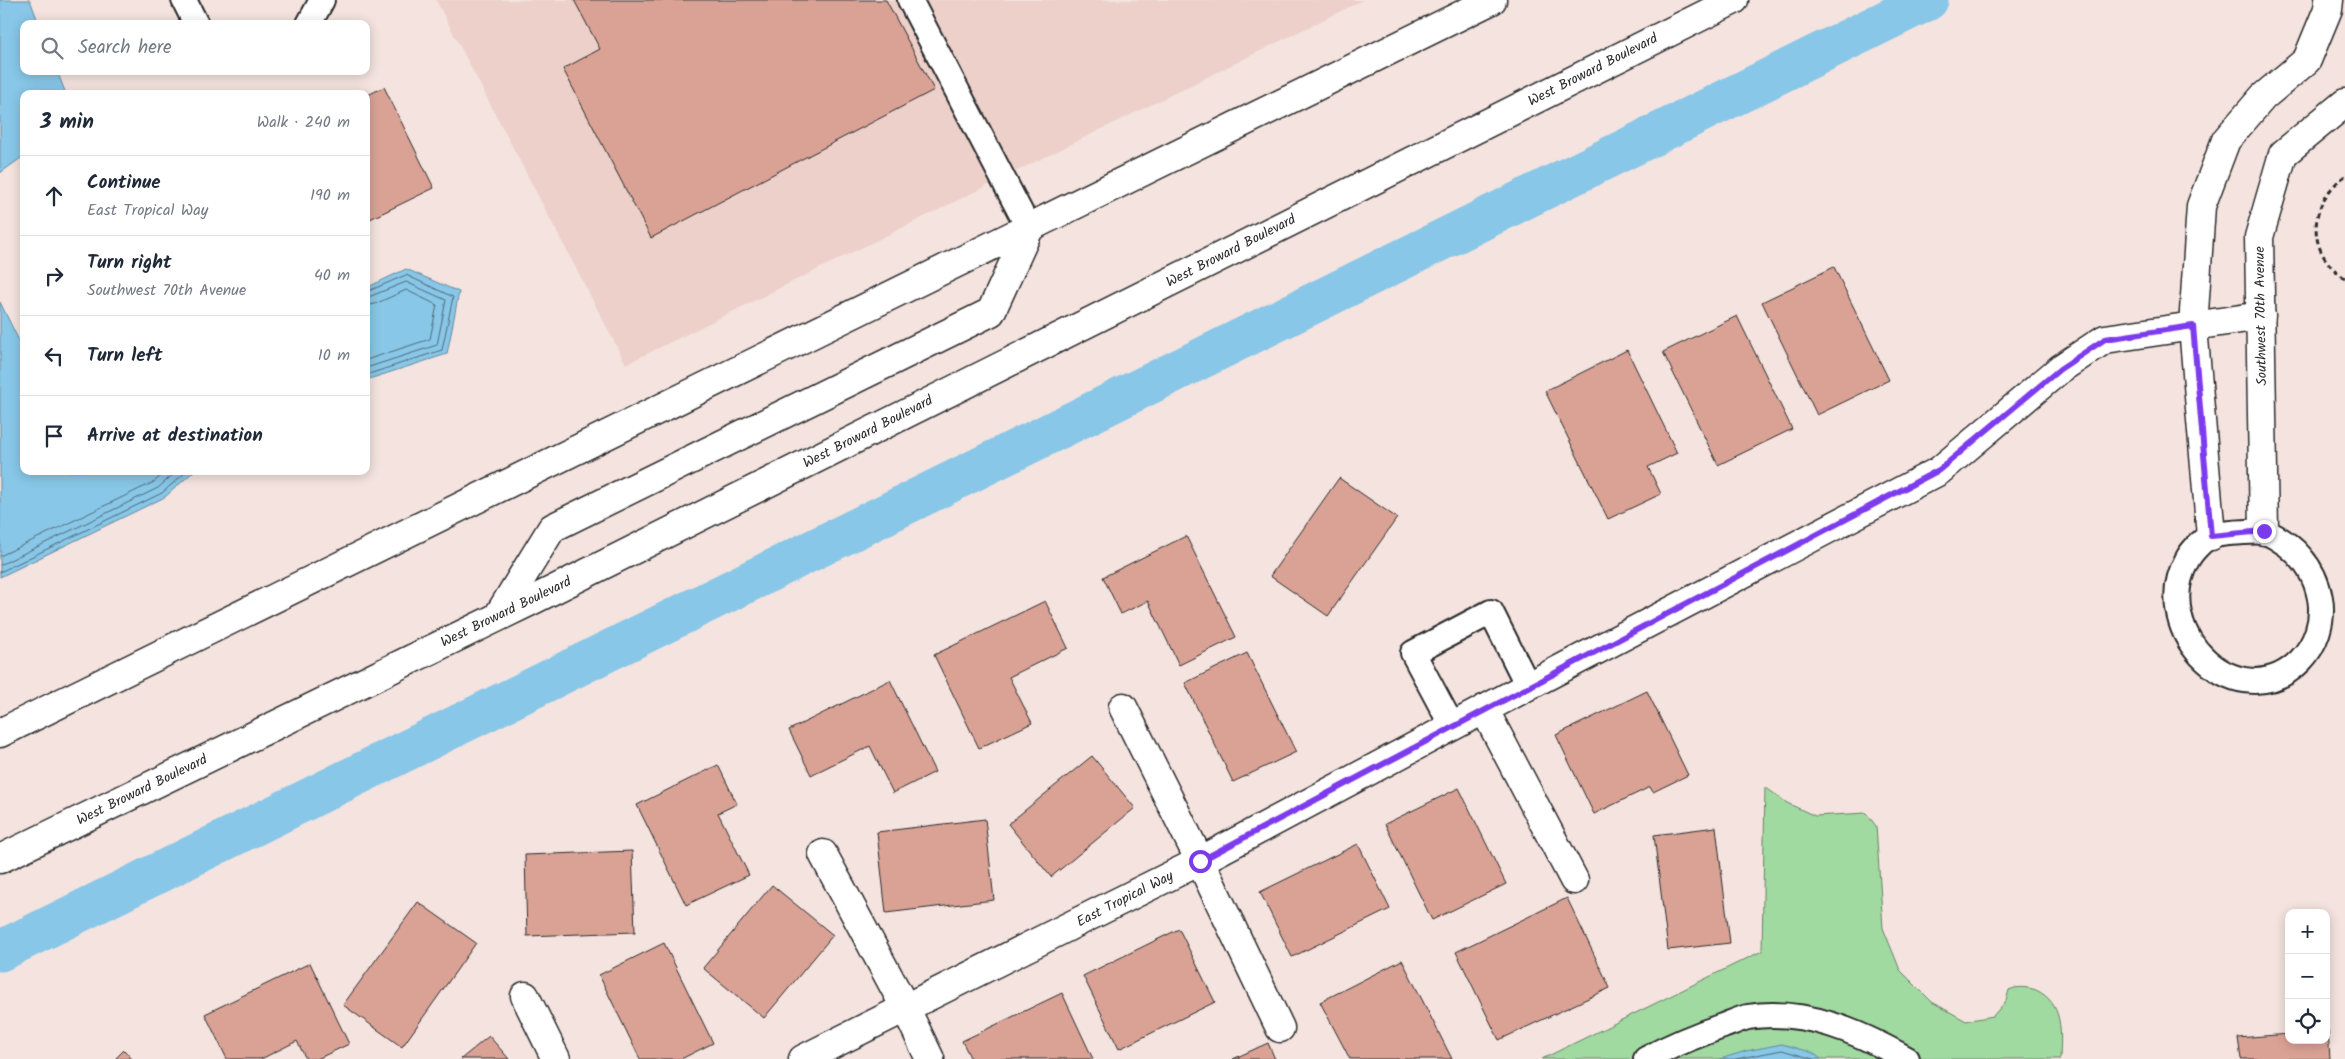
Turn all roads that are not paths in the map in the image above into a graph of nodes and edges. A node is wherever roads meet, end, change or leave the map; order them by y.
1 (184, 0) edge
2 (322, 0) edge
3 (910, 0) edge
4 (1492, 0) edge
5 (1734, 0) edge
6 (2329, 0) edge
7 (194, 20) edge
8 (312, 20) edge
9 (2345, 102) edge
10 (1029, 229) junction
11 (2261, 316) junction
12 (2193, 326) junction
13 (2264, 531) junction
14 (2211, 536) junction
15 (498, 616) junction
16 (1528, 686) junction
17 (1123, 707) dead end
18 (1484, 709) junction
19 (1452, 726) junction
20 (0, 733) edge
21 (823, 854) dead end
22 (0, 859) edge
23 (1200, 861) junction
24 (1574, 880) dead end
25 (525, 996) dead end
26 (906, 1009) junction
27 (1280, 1028) dead end
28 (556, 1059) edge
29 (803, 1059) edge
30 (930, 1059) edge
31 (1646, 1059) edge
32 (1907, 1059) edge

1 - 7 lane
2 - 8 lane
3 - 10 lane
4 - 10 main road
5 - 15 main road, West Broward Boulevard
6 - 12 main road
9 - 11 main road, Southwest 70th Avenue
10 - 15 main road
10 - 20 main road
11 - 12 main road, East Tropical Way
11 - 13 main road, Southwest 70th Avenue
12 - 14 main road
12 - 16 main road, East Tropical Way
13 - 14 lane
13 - 14 lane
15 - 22 main road, West Broward Boulevard
16 - 18 main road, East Tropical Way
16 - 19 lane
17 - 23 main road
18 - 19 main road, East Tropical Way
18 - 24 main road
19 - 23 main road, East Tropical Way
21 - 26 main road
23 - 26 main road, East Tropical Way
23 - 27 main road
25 - 28 main road
26 - 29 main road, East Tropical Way
26 - 30 main road
31 - 32 lane

